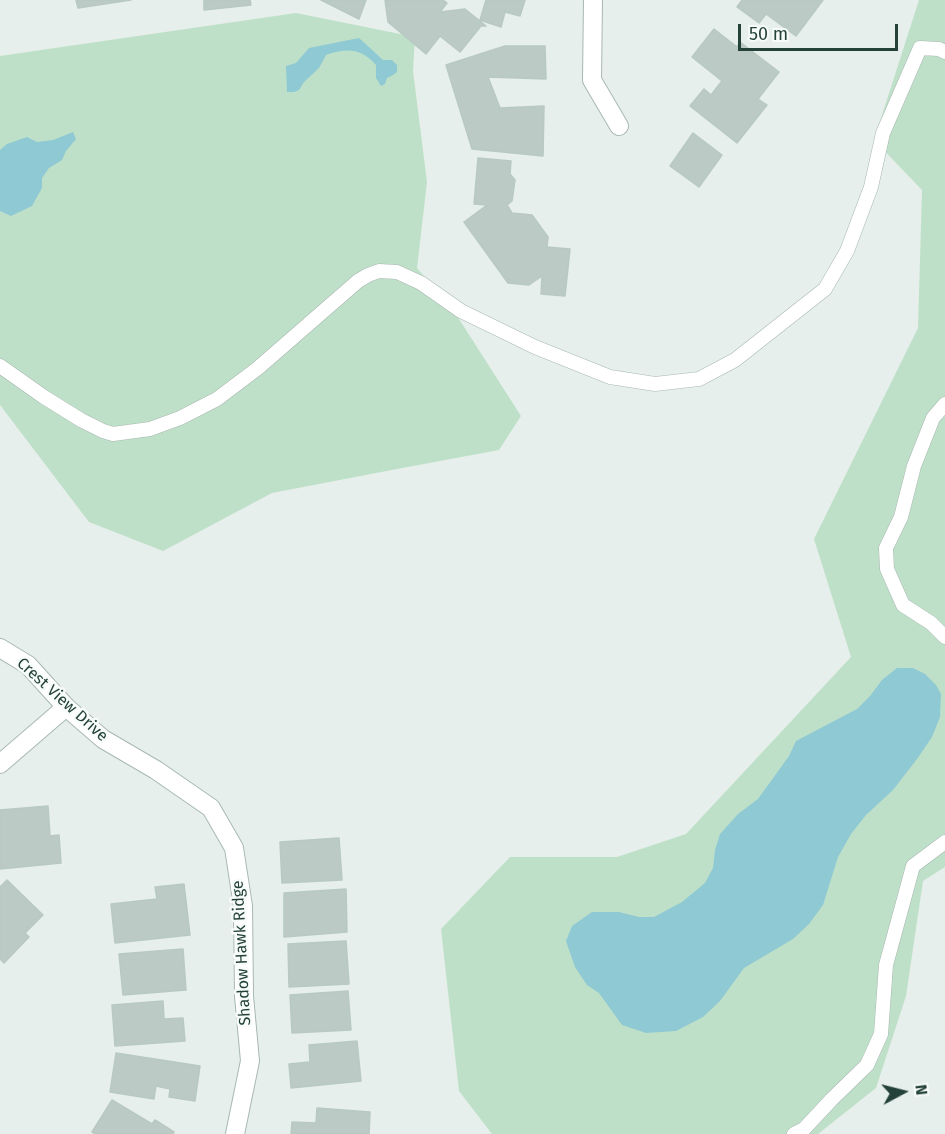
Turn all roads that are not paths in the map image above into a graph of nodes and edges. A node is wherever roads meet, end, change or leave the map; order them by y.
1 (593, 0) edge
2 (945, 52) edge
3 (618, 126) dead end
4 (0, 366) edge
5 (945, 404) edge
6 (945, 637) edge
7 (0, 648) edge
8 (66, 707) junction
9 (0, 764) edge
10 (156, 770) joint
11 (945, 842) edge
12 (235, 1134) edge
13 (794, 1134) edge

1 - 3 street
2 - 4 lane
5 - 6 lane
7 - 8 street, Crest View Drive
8 - 9 street
8 - 10 street, Crest View Drive
10 - 12 street, Shadow Hawk Ridge
11 - 13 lane

